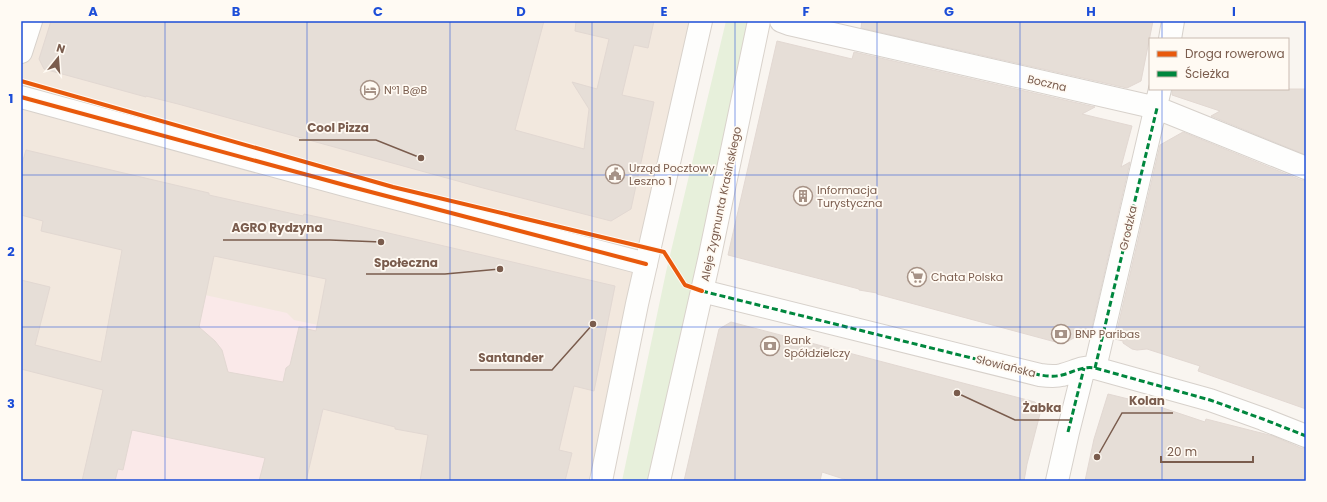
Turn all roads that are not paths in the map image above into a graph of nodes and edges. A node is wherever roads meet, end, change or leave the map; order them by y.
1 (31, 21) edge
2 (700, 21) edge
3 (760, 21) edge
4 (781, 21) edge
5 (1173, 21) edge
6 (1170, 38) edge
7 (21, 52) edge
8 (21, 97) edge
9 (1159, 98) edge
10 (1306, 168) edge
11 (646, 264) junction
12 (702, 290) junction
13 (1090, 368) junction
14 (1306, 436) edge
15 (601, 481) edge
16 (659, 481) edge
17 (1057, 481) edge

1 - 7 street
2 - 11 street
3 - 12 street, Aleje Zygmunta Krasińskiego
4 - 9 street, Boczna
5 - 6 street
8 - 11 street
9 - 10 street, Boczna
9 - 13 street, Grodzka
11 - 15 street
12 - 13 street, Słowiańska
12 - 16 street, Aleje Zygmunta Krasińskiego
13 - 14 street
13 - 17 street, Grodzka

